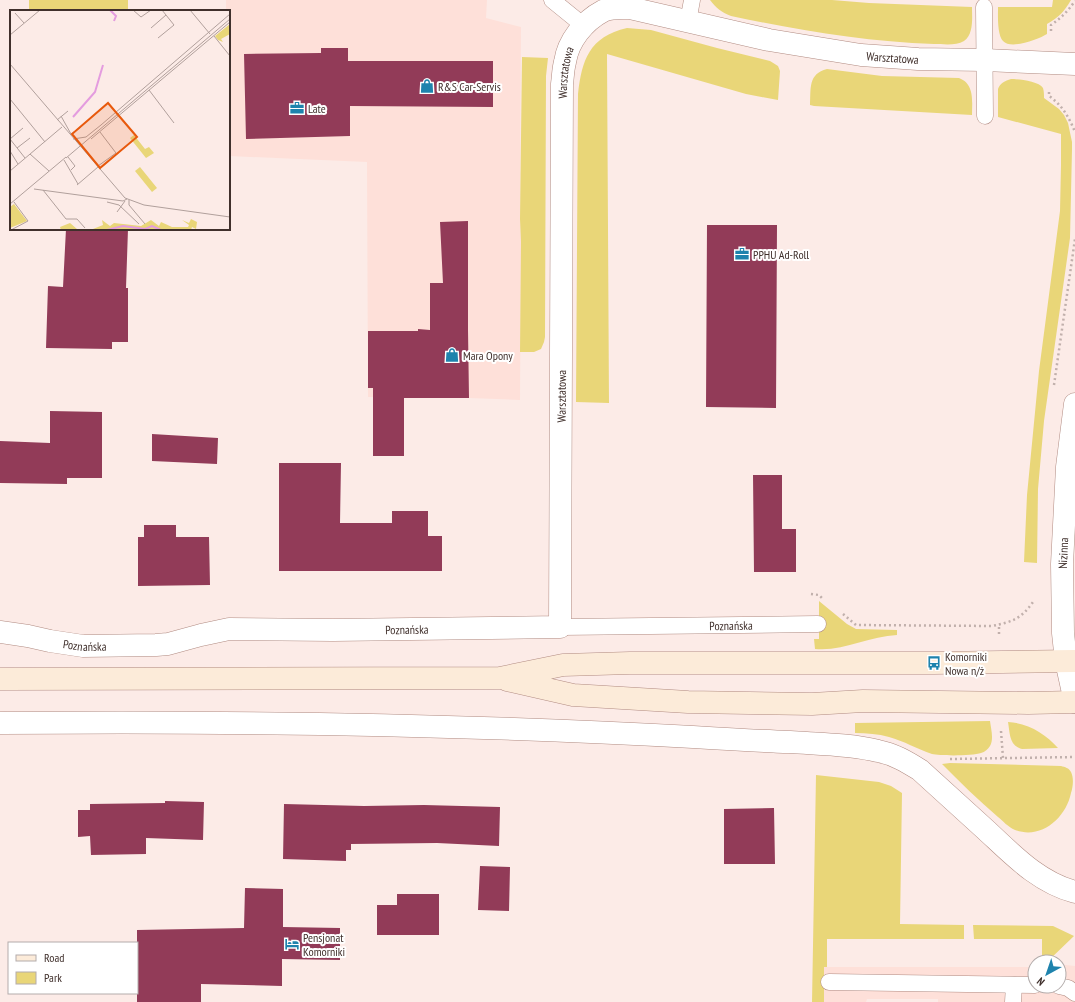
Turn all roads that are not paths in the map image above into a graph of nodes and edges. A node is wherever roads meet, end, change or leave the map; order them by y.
1 (552, 0) edge
2 (692, 0) edge
3 (984, 7) dead end
4 (688, 22) junction
5 (584, 26) junction
6 (985, 60) junction
7 (1075, 64) edge
8 (985, 116) dead end
9 (1075, 404) edge
10 (818, 624) dead end
11 (560, 627) junction
12 (0, 632) edge
13 (1070, 661) edge
14 (500, 678) junction
15 (0, 679) edge
16 (1075, 703) edge
17 (0, 723) edge
18 (1075, 892) edge
19 (829, 982) dead end
20 (1014, 985) junction
21 (1027, 985) edge
22 (1013, 1002) edge

1 - 5 lane
2 - 4 lane
3 - 6 lane
4 - 5 street, Warsztatowa
4 - 6 street, Warsztatowa
5 - 11 street, Warsztatowa
6 - 7 street, Warsztatowa
6 - 8 lane
9 - 13 street, Nizinna
10 - 11 lane, Poznańska
11 - 12 street, Poznańska
13 - 14 main road
13 - 16 street, Nizinna
14 - 15 main road
14 - 16 main road
17 - 18 street
19 - 20 lane
20 - 21 lane
20 - 22 lane

